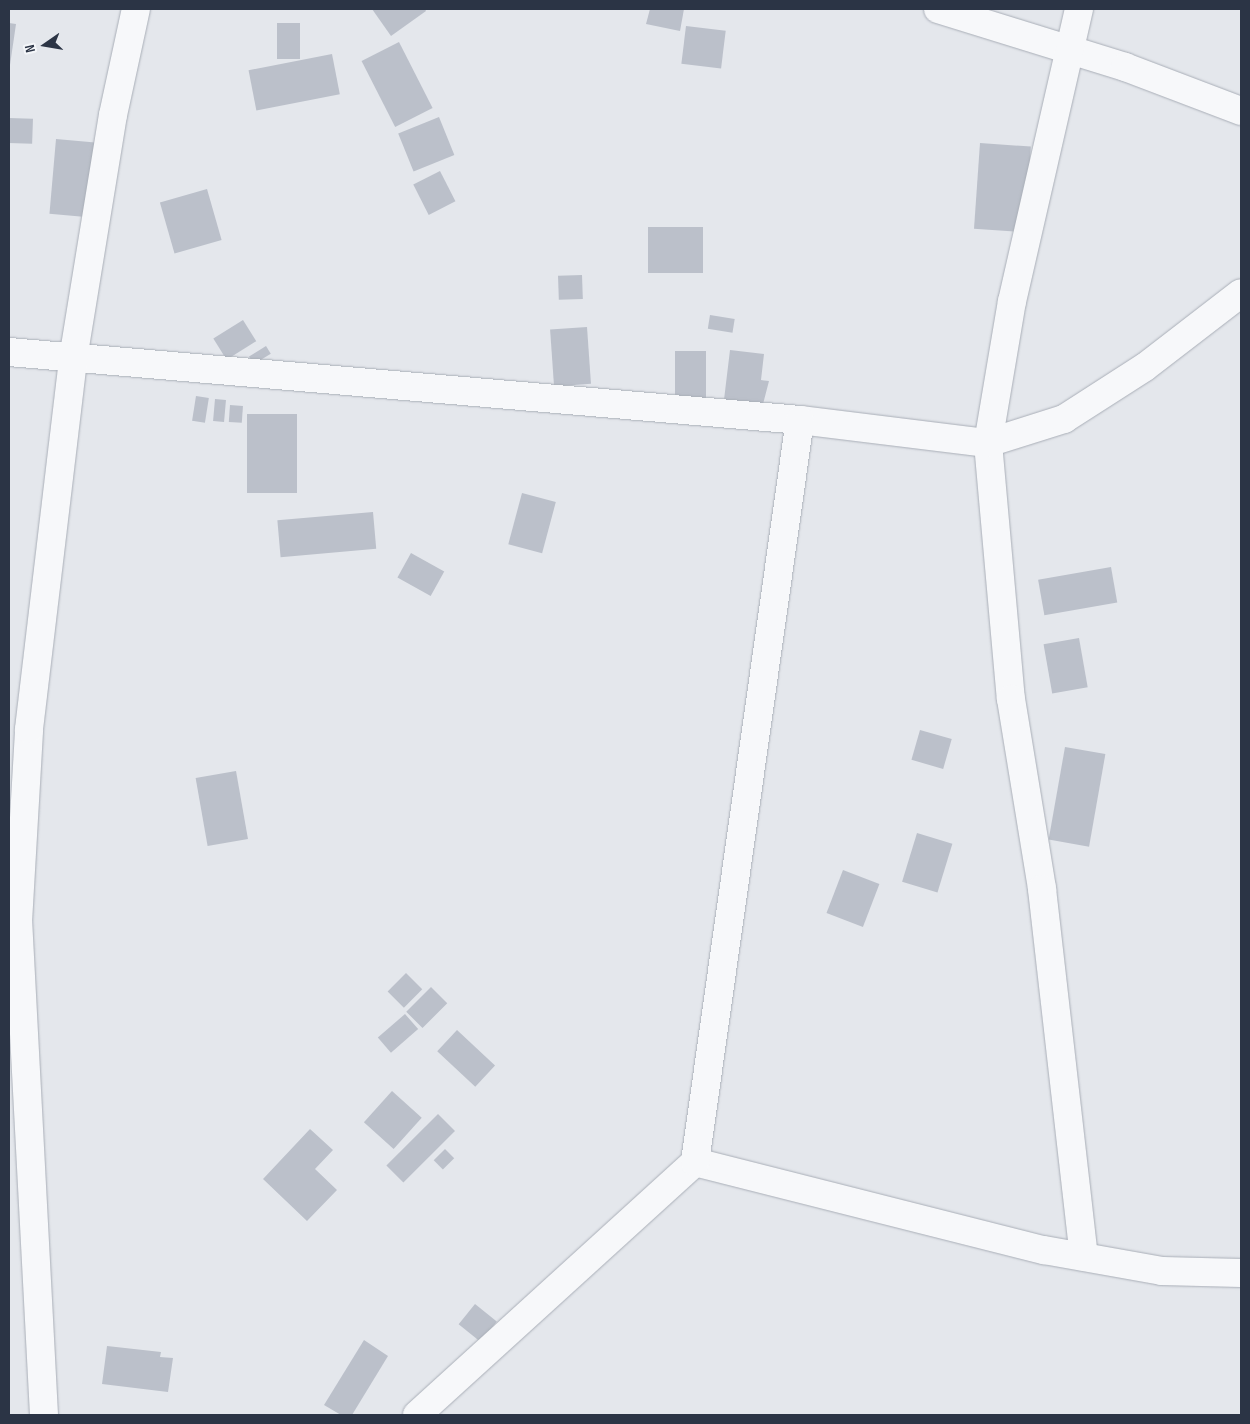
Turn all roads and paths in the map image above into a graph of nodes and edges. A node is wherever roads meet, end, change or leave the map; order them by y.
1 (136, 9) edge
2 (938, 9) edge
3 (1079, 9) edge
4 (1070, 50) junction
5 (1241, 111) edge
6 (1241, 293) edge
7 (9, 352) edge
8 (73, 359) junction
9 (800, 420) junction
10 (988, 443) junction
11 (13, 923) edge
12 (695, 1162) junction
13 (1084, 1257) junction
14 (1241, 1273) edge
15 (44, 1415) edge
16 (417, 1415) edge

1 - 8 street
2 - 4 street
3 - 4 street
4 - 5 street
4 - 10 street
6 - 10 street
7 - 8 street
8 - 9 street
8 - 11 street
9 - 10 street
9 - 12 street
10 - 13 street
11 - 15 street
12 - 13 street
12 - 16 street
13 - 14 street

